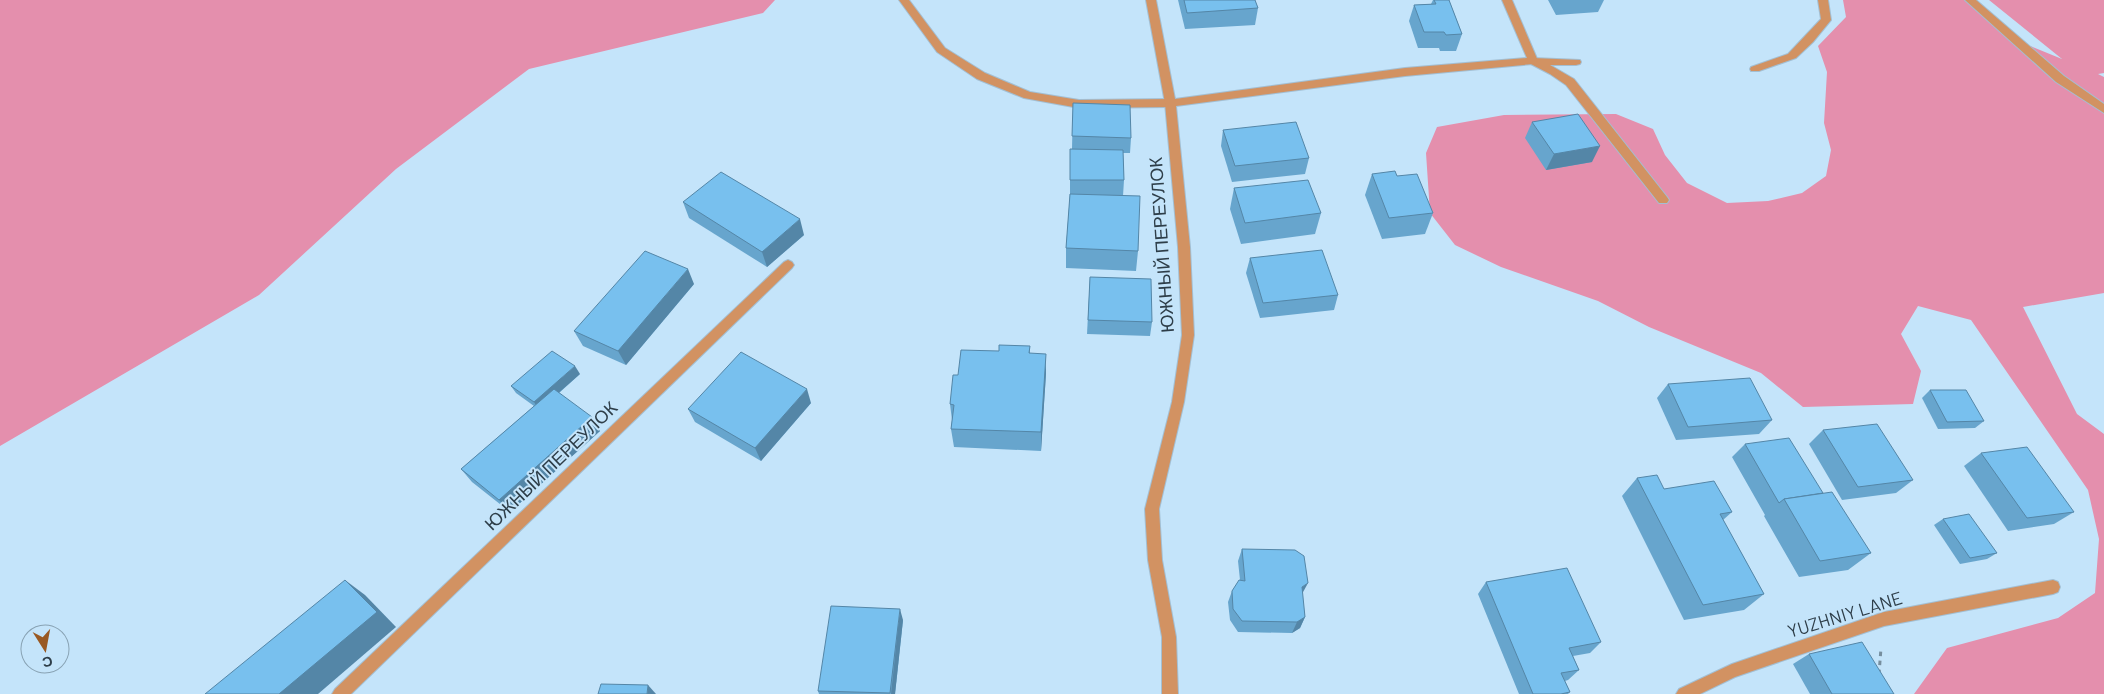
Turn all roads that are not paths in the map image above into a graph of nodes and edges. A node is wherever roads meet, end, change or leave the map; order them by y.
1 (904, 0) edge
2 (1151, 0) edge
3 (1507, 0) edge
4 (1824, 0) edge
5 (1970, 0) edge
6 (1533, 62) junction
7 (1576, 62) dead end
8 (1755, 69) dead end
9 (1170, 103) junction
10 (2104, 109) edge
11 (1663, 200) dead end
12 (788, 265) dead end
13 (2053, 587) dead end
14 (340, 694) edge
15 (1170, 694) edge
16 (1684, 694) edge

1 - 9 street
2 - 9 street, ЮЖНЫЙ ПЕРЕУЛОК
3 - 6 street
4 - 8 street
5 - 10 street
6 - 7 street
6 - 9 street
6 - 11 street
9 - 15 street, ЮЖНЫЙ ПЕРЕУЛОК
12 - 14 street, ЮЖНЫЙ ПЕРЕУЛОК
13 - 16 street, YUZHNIY LANE

